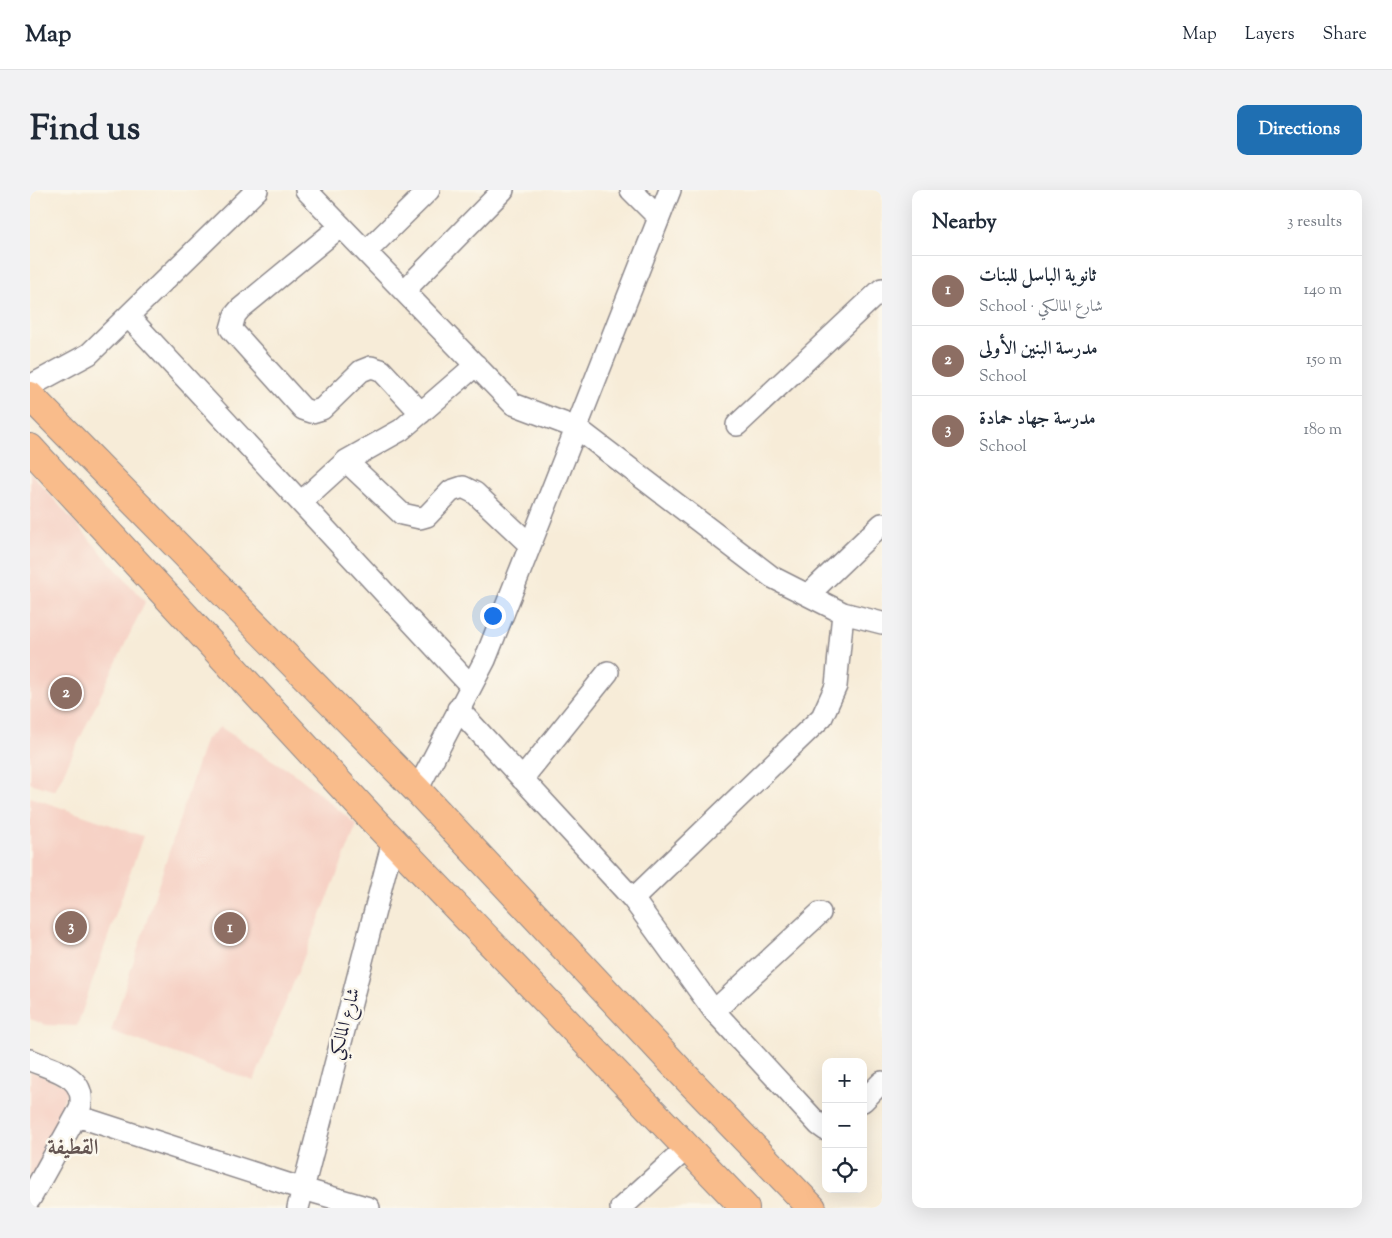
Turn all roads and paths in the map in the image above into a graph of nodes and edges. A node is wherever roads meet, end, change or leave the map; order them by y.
1 (257, 190) edge
2 (429, 190) edge
3 (503, 190) edge
4 (631, 190) edge
5 (670, 190) edge
6 (312, 192) edge
7 (659, 218) junction
8 (341, 226) junction
9 (366, 252) junction
10 (882, 289) edge
11 (404, 291) junction
12 (128, 316) junction
13 (476, 365) junction
14 (30, 386) edge
15 (30, 396) edge
16 (420, 413) junction
17 (738, 424) dead end
18 (577, 428) junction
19 (30, 448) edge
20 (346, 461) junction
21 (300, 502) junction
22 (882, 524) edge
23 (530, 545) junction
24 (808, 595) junction
25 (843, 613) junction
26 (882, 623) edge
27 (608, 672) dead end
28 (471, 686) junction
29 (458, 709) junction
30 (522, 779) junction
31 (417, 790) junction
32 (393, 841) junction
33 (633, 899) junction
34 (820, 914) dead end
35 (714, 1011) junction
36 (30, 1060) edge
37 (882, 1082) edge
38 (867, 1097) edge
39 (77, 1116) junction
40 (822, 1128) edge
41 (688, 1148) junction
42 (30, 1199) edge
43 (300, 1199) edge
44 (368, 1208) edge
45 (621, 1208) edge
46 (745, 1208) edge
47 (812, 1208) edge

1 - 12 street
2 - 9 street
3 - 11 street
4 - 7 street
5 - 7 street
6 - 8 street
7 - 18 street
8 - 9 street
8 - 16 street
9 - 11 street
10 - 17 street
11 - 13 street
12 - 14 street
12 - 21 street
13 - 16 street
13 - 18 street
15 - 31 main road
16 - 20 street
18 - 23 street
18 - 24 street
19 - 32 main road
20 - 21 street
20 - 23 street
21 - 28 street
22 - 24 street
23 - 28 street
24 - 25 street
25 - 26 street
25 - 33 street
27 - 30 street
28 - 29 street
29 - 30 street
29 - 31 street
30 - 33 street
31 - 47 main road
32 - 41 main road
32 - 43 street, شارع المالكي
33 - 35 street
34 - 35 street
35 - 40 street
36 - 39 street
37 - 38 street
39 - 42 street
39 - 43 street
41 - 45 street
41 - 46 main road
43 - 44 street

